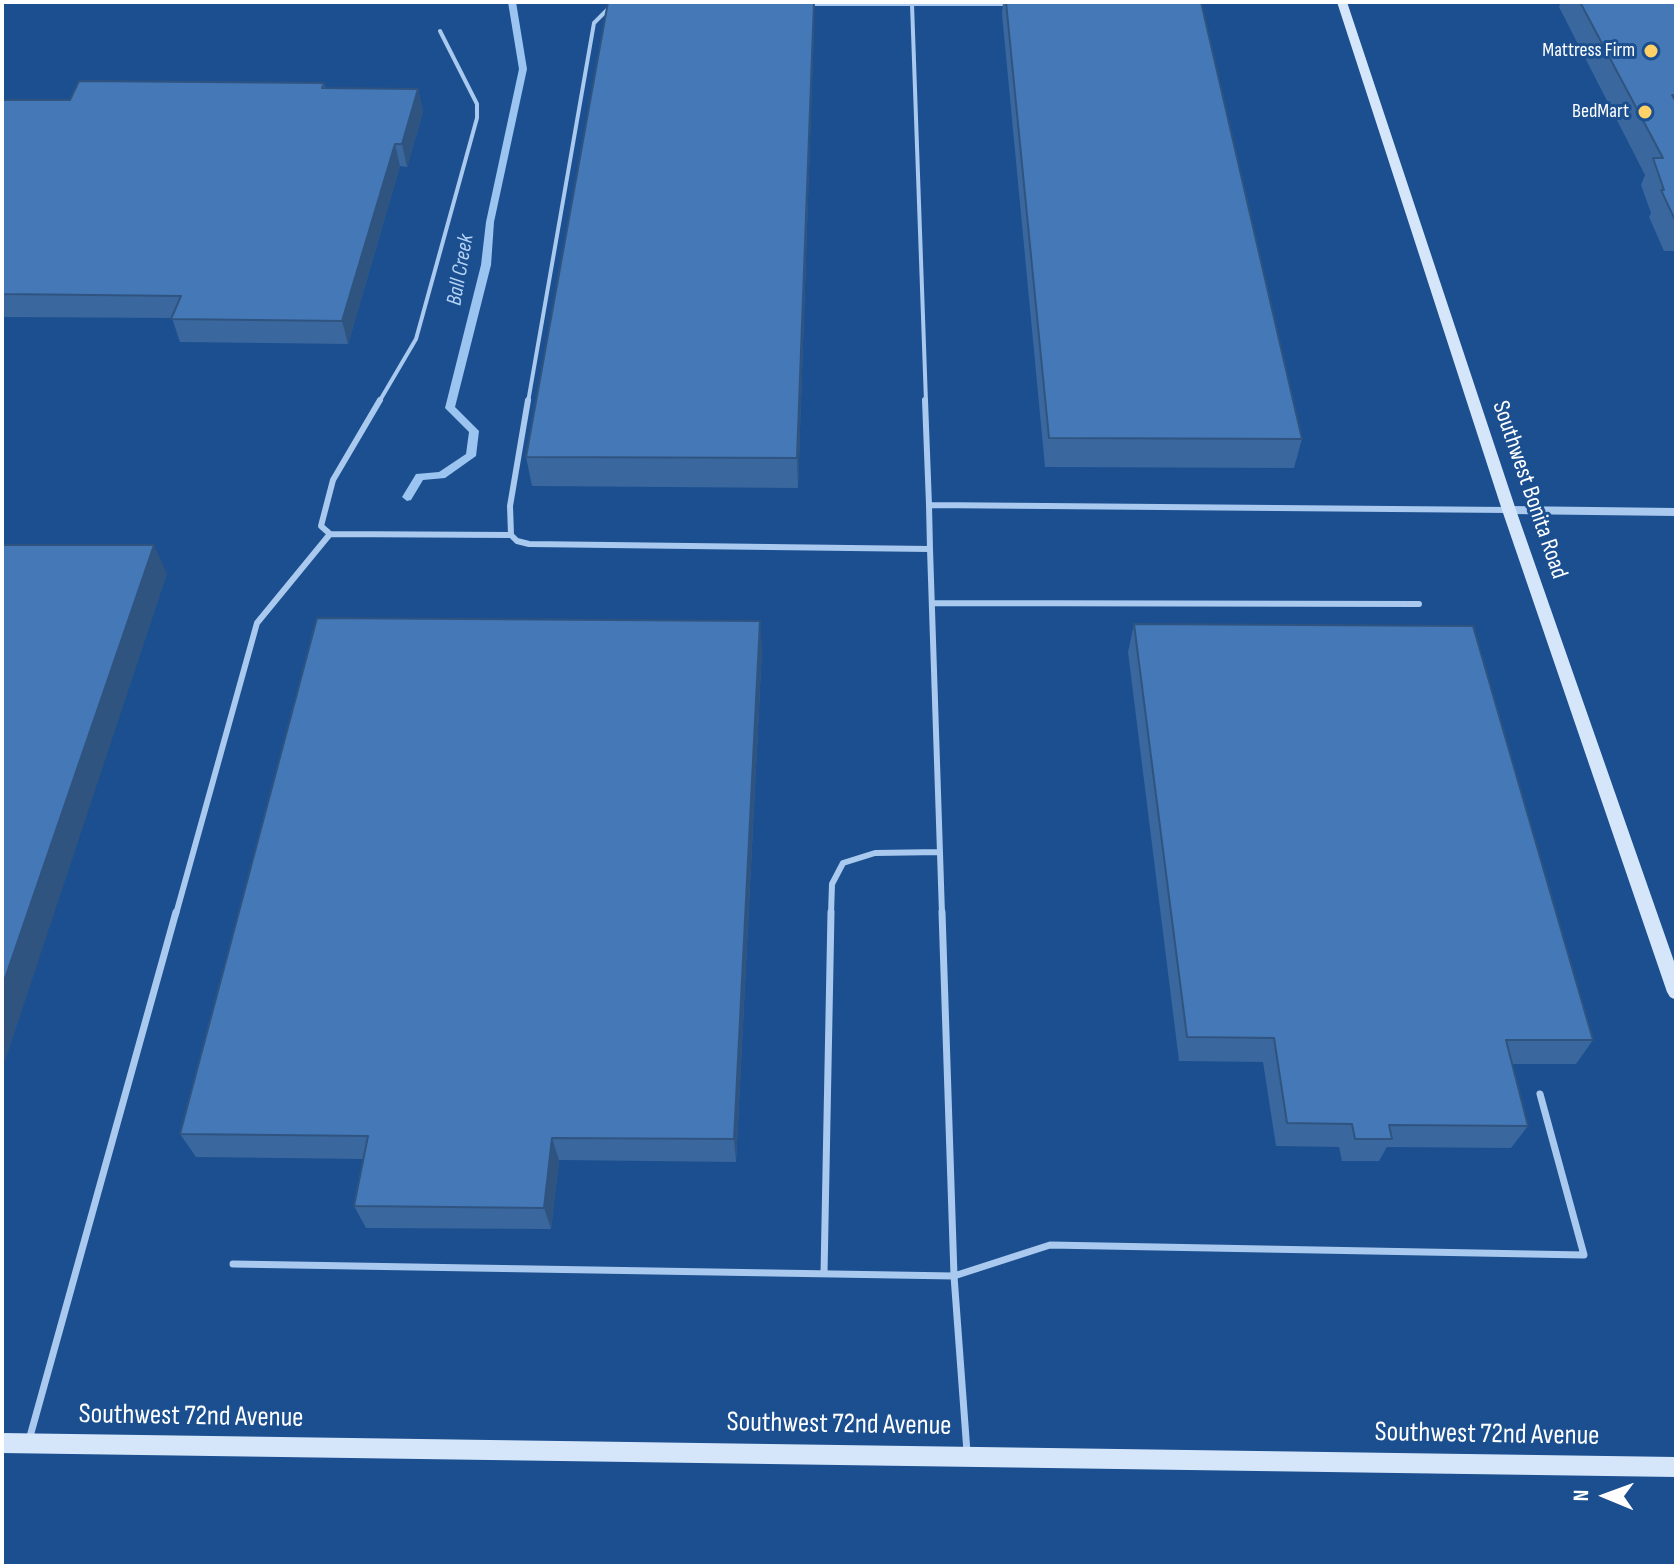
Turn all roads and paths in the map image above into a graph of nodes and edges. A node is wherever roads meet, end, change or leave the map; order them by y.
1 (1342, 2) edge
2 (624, 3) edge
3 (806, 4) edge
4 (912, 4) junction
5 (1020, 4) edge
6 (440, 31) dead end
7 (929, 505) junction
8 (1509, 510) junction
9 (1676, 512) edge
10 (330, 534) junction
11 (511, 535) junction
12 (930, 549) junction
13 (932, 603) junction
14 (1419, 604) dead end
15 (940, 852) junction
16 (1676, 992) edge
17 (1540, 1094) dead end
18 (233, 1264) dead end
19 (824, 1274) junction
20 (954, 1276) junction
21 (2, 1443) edge
22 (28, 1443) junction
23 (967, 1454) junction
24 (1676, 1467) edge

1 - 8 main road, Southwest Bonita Road
2 - 11 lane
3 - 4 lane
4 - 5 lane
4 - 7 lane
6 - 10 lane
7 - 8 lane
7 - 12 lane
8 - 9 street
8 - 16 main road, Southwest Bonita Road
10 - 11 lane
10 - 22 lane
11 - 12 lane
12 - 13 lane
13 - 14 lane
13 - 15 lane
15 - 19 lane
15 - 20 lane
17 - 20 lane
18 - 19 lane
19 - 20 lane
20 - 23 lane
21 - 22 main road, Southwest 72nd Avenue
22 - 23 main road, Southwest 72nd Avenue
23 - 24 main road, Southwest 72nd Avenue

